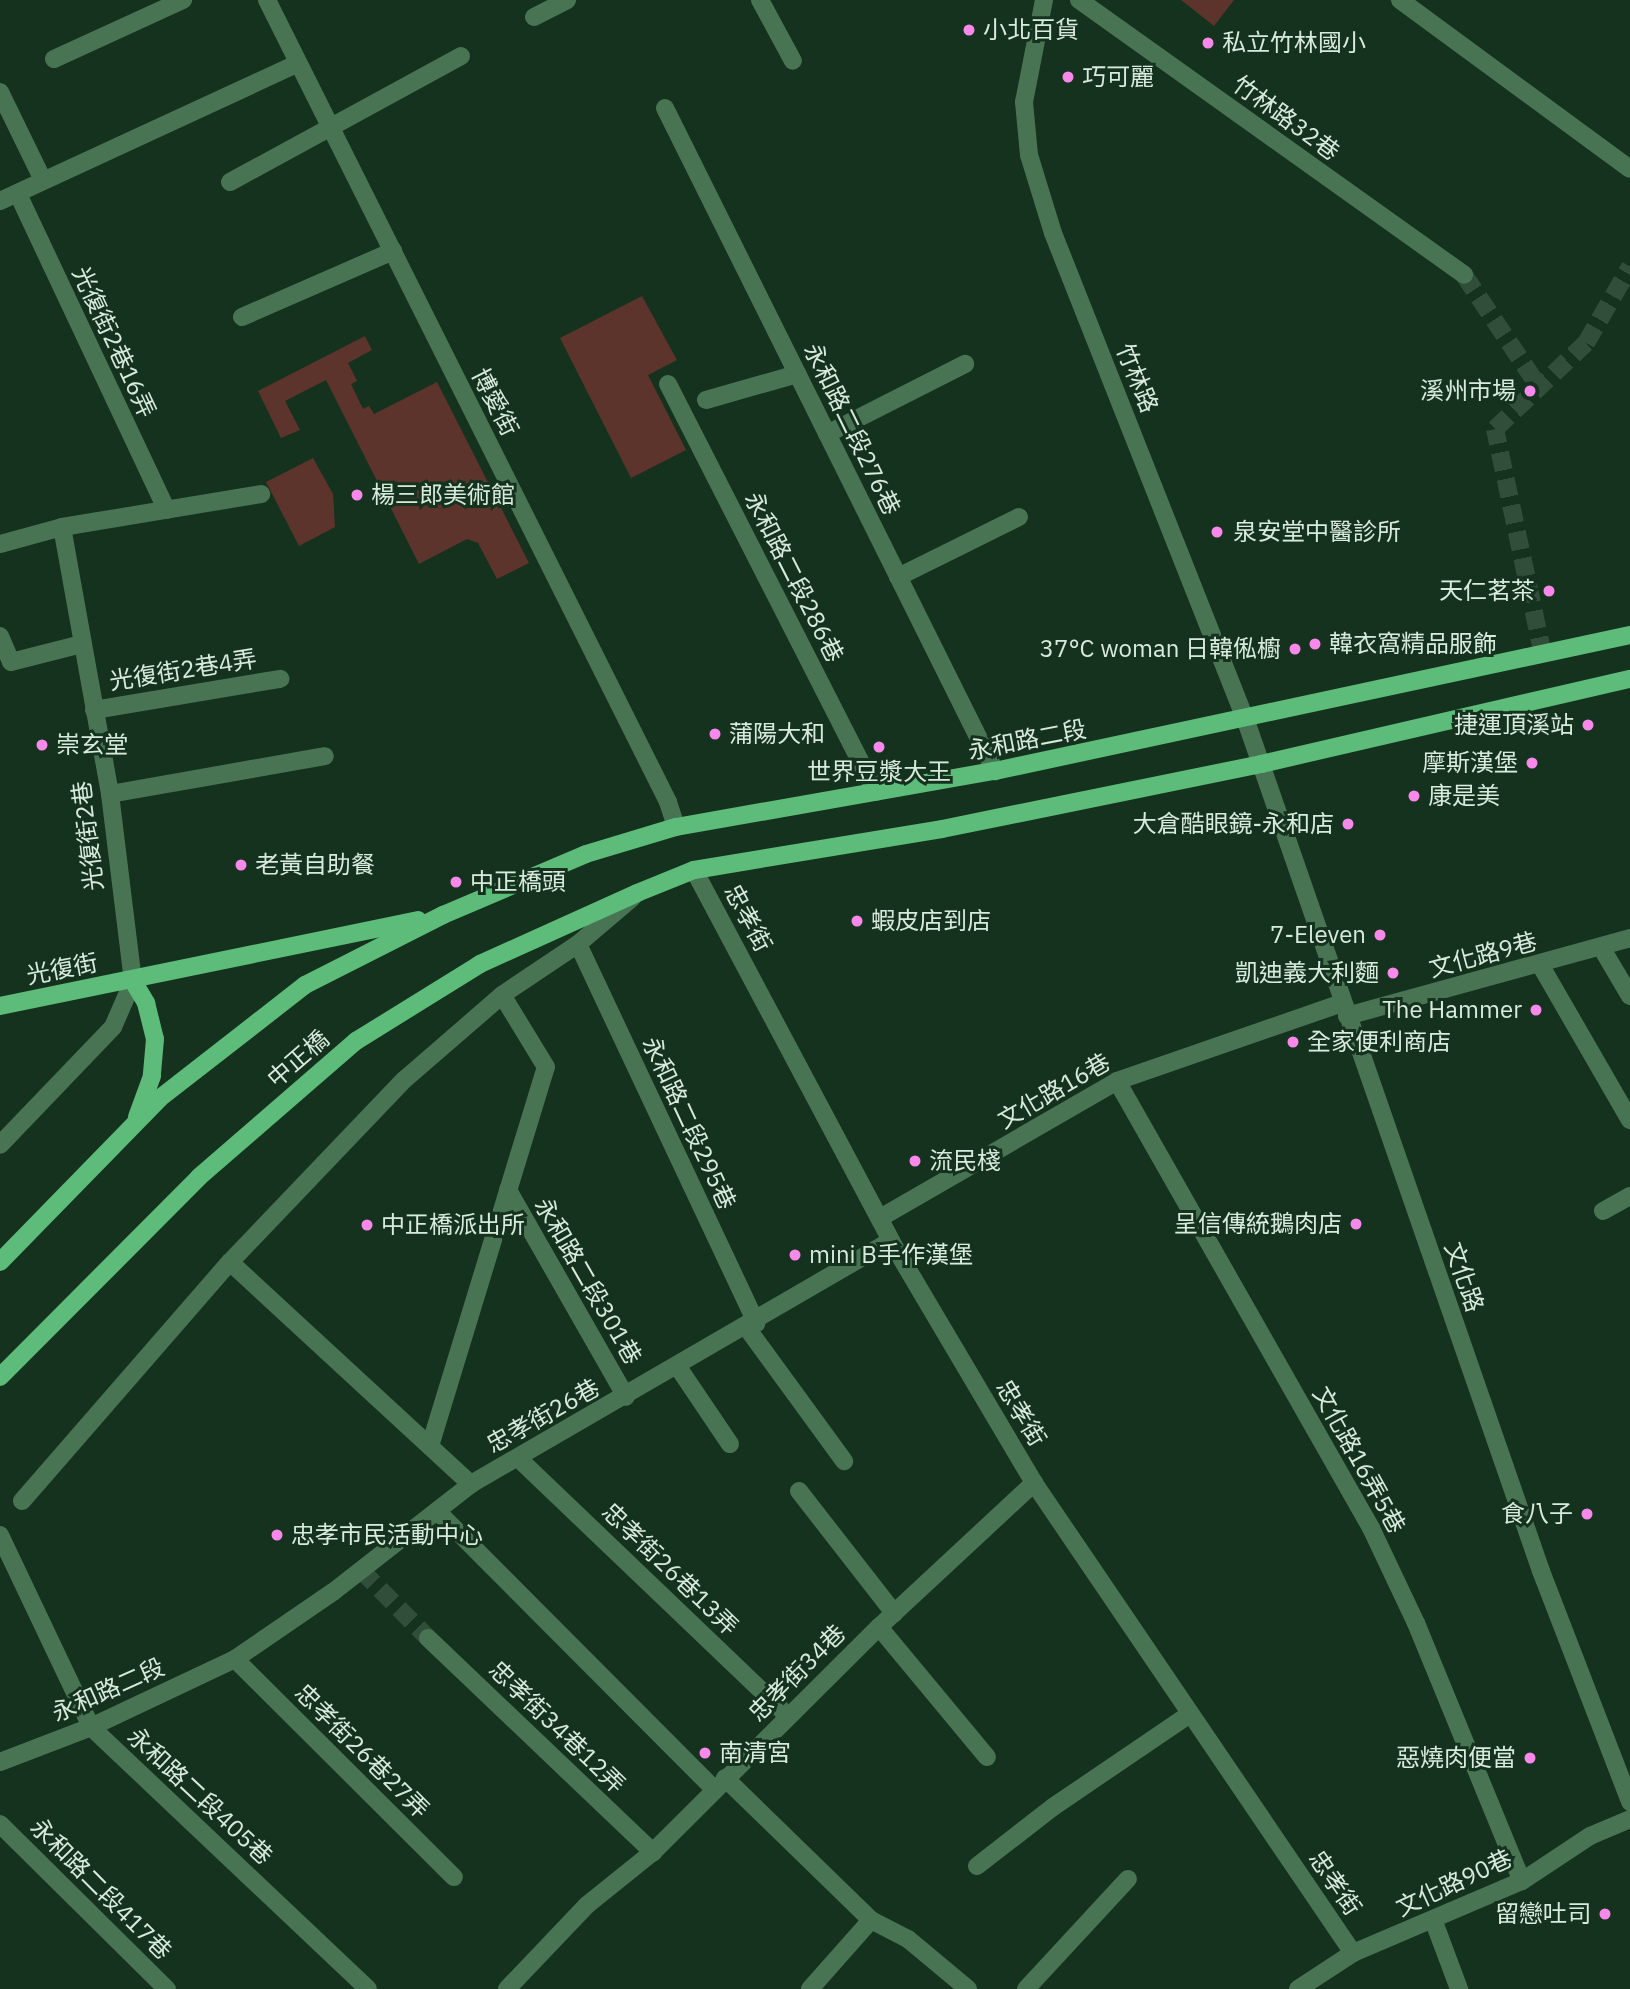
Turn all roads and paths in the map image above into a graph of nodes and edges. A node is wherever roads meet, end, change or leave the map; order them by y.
1 (183, 0) edge
2 (267, 0) edge
3 (567, 0) edge
4 (760, 0) edge
5 (1044, 0) edge
6 (1079, 0) edge
7 (1400, 0) edge
8 (534, 17) dead end
9 (461, 57) dead end
10 (54, 59) dead end
11 (793, 61) dead end
12 (298, 63) junction
13 (0, 92) edge
14 (664, 108) dead end
15 (330, 125) junction
16 (1630, 169) edge
17 (43, 180) junction
18 (230, 182) dead end
19 (18, 194) junction
20 (0, 201) edge
21 (393, 251) junction
22 (1464, 275) tunnel mouth
23 (242, 317) dead end
24 (965, 364) dead end
25 (797, 374) junction
26 (668, 384) dead end
27 (706, 400) dead end
28 (827, 434) junction
29 (261, 494) dead end
30 (167, 510) junction
31 (1020, 517) dead end
32 (62, 527) junction
33 (0, 544) edge
34 (898, 576) junction
35 (1630, 635) edge
36 (0, 636) edge
37 (82, 644) junction
38 (280, 679) dead end
39 (1630, 679) edge
40 (94, 710) junction
41 (1246, 721) junction
42 (325, 756) dead end
43 (1261, 764) junction
44 (995, 771) junction
45 (876, 792) junction
46 (110, 794) junction
47 (676, 827) junction
48 (694, 870) junction
49 (637, 893) junction
50 (443, 915) junction
51 (1630, 938) edge
52 (578, 944) junction
53 (1601, 947) junction
54 (1541, 966) junction
55 (133, 981) junction
56 (502, 995) junction
57 (1630, 996) edge
58 (0, 1006) edge
59 (1345, 1010) junction
60 (1117, 1081) junction
61 (1630, 1119) edge
62 (134, 1124) junction
63 (0, 1145) edge
64 (508, 1189) junction
65 (1630, 1196) edge
66 (1602, 1211) dead end
67 (880, 1218) junction
68 (891, 1241) junction
69 (0, 1262) edge
70 (230, 1262) junction
71 (752, 1326) junction
72 (678, 1367) junction
73 (0, 1377) edge
74 (626, 1397) junction
75 (730, 1444) dead end
76 (430, 1446) junction
77 (518, 1458) junction
78 (844, 1461) dead end
79 (1034, 1483) junction
80 (471, 1484) junction
81 (799, 1491) dead end
82 (22, 1501) dead end
83 (437, 1511) junction
84 (0, 1535) edge
85 (894, 1613) junction
86 (879, 1627) junction
87 (428, 1638) tunnel mouth
88 (235, 1659) junction
89 (1190, 1714) junction
90 (788, 1716) junction
91 (91, 1727) junction
92 (987, 1757) dead end
93 (0, 1762) edge
94 (719, 1784) junction
95 (1629, 1794) edge
96 (1630, 1819) edge
97 (0, 1824) edge
98 (653, 1852) junction
99 (977, 1866) dead end
100 (454, 1877) dead end
101 (1128, 1879) dead end
102 (1522, 1881) junction
103 (871, 1920) junction
104 (1434, 1922) junction
105 (1353, 1953) junction
106 (167, 1989) edge
107 (368, 1989) edge
108 (507, 1989) edge
109 (810, 1989) edge
110 (968, 1989) edge
111 (1026, 1989) edge
112 (1298, 1989) edge
113 (1459, 1989) edge

1 - 10 street
2 - 12 street, 博愛街
3 - 8 street
4 - 11 street
5 - 41 street, 竹林路
6 - 22 street, 竹林路32巷
7 - 16 street
9 - 15 street
12 - 15 street, 博愛街
12 - 17 street
13 - 17 street
14 - 25 street, 永和路二段276巷
15 - 18 street
15 - 21 street, 博愛街
17 - 19 street
19 - 20 street
19 - 30 street, 光復街2巷16弄
21 - 23 street
21 - 47 street, 博愛街
24 - 28 street
25 - 27 street
25 - 28 street, 永和路二段276巷
26 - 45 street, 永和路二段286巷
28 - 34 street, 永和路二段276巷
29 - 30 street
30 - 32 street
31 - 34 street
32 - 33 street
32 - 37 street, 光復街2巷
34 - 44 street, 永和路二段276巷
35 - 41 main road, 永和路二段
36 - 37 street
37 - 40 street, 光復街2巷
38 - 40 street, 光復街2巷4弄
39 - 43 main road
40 - 46 street, 光復街2巷
41 - 43 street, 竹林路
41 - 44 main road, 永和路二段
42 - 46 street
43 - 48 main road
43 - 59 street, 文化路
44 - 45 main road, 永和路二段
45 - 47 main road, 永和路二段
46 - 55 street, 光復街2巷
47 - 50 main road, 永和路二段
48 - 49 main road, 中正橋
48 - 67 street, 忠孝街
49 - 52 street
49 - 73 main road, 中正橋
50 - 55 main road, 光復街
50 - 62 main road
51 - 53 street, 文化路9巷
52 - 56 street
52 - 71 street, 永和路二段295巷
53 - 54 street, 文化路9巷
53 - 57 street
54 - 59 street, 文化路9巷
54 - 61 street
55 - 58 main road, 光復街
55 - 62 main road
55 - 63 street
56 - 64 street, 永和路二段301巷
56 - 70 street
59 - 60 street, 文化路16巷
59 - 95 street, 文化路
60 - 67 street, 文化路16巷
60 - 102 street, 文化路16弄5巷
62 - 69 main road
64 - 74 street, 永和路二段301巷
64 - 76 street, 永和路二段301巷
65 - 66 street
67 - 68 street, 忠孝街
68 - 71 street, 忠孝街26巷
68 - 79 street, 忠孝街
70 - 76 street
70 - 82 street
71 - 72 street, 忠孝街26巷
71 - 78 street, 永和路二段295巷
72 - 74 street, 忠孝街26巷
72 - 75 street
74 - 77 street, 忠孝街26巷
76 - 80 street
77 - 80 street, 忠孝街26巷
77 - 90 street, 忠孝街26巷13弄
79 - 85 street, 忠孝街34巷
79 - 89 street, 忠孝街
80 - 83 street, 忠孝街26巷
81 - 85 street
83 - 88 street, 忠孝街26巷
83 - 94 street
84 - 91 street, 永和路二段405巷
85 - 86 street, 忠孝街34巷
86 - 90 street, 忠孝街34巷
86 - 92 street
87 - 98 street, 忠孝街34巷12弄
88 - 91 street, 永和路二段
88 - 100 street, 忠孝街26巷27弄
89 - 99 street
89 - 105 street, 忠孝街
90 - 94 street, 忠孝街34巷
91 - 93 street, 永和路二段
91 - 107 street, 永和路二段405巷
94 - 98 street, 忠孝街34巷
94 - 103 street
96 - 102 street, 文化路90巷
97 - 106 street, 永和路二段417巷
98 - 108 street, 忠孝街34巷
101 - 111 street
102 - 104 street, 文化路90巷
103 - 109 street
103 - 110 street
104 - 105 street, 文化路90巷
104 - 113 street
105 - 112 street, 文化路90巷

